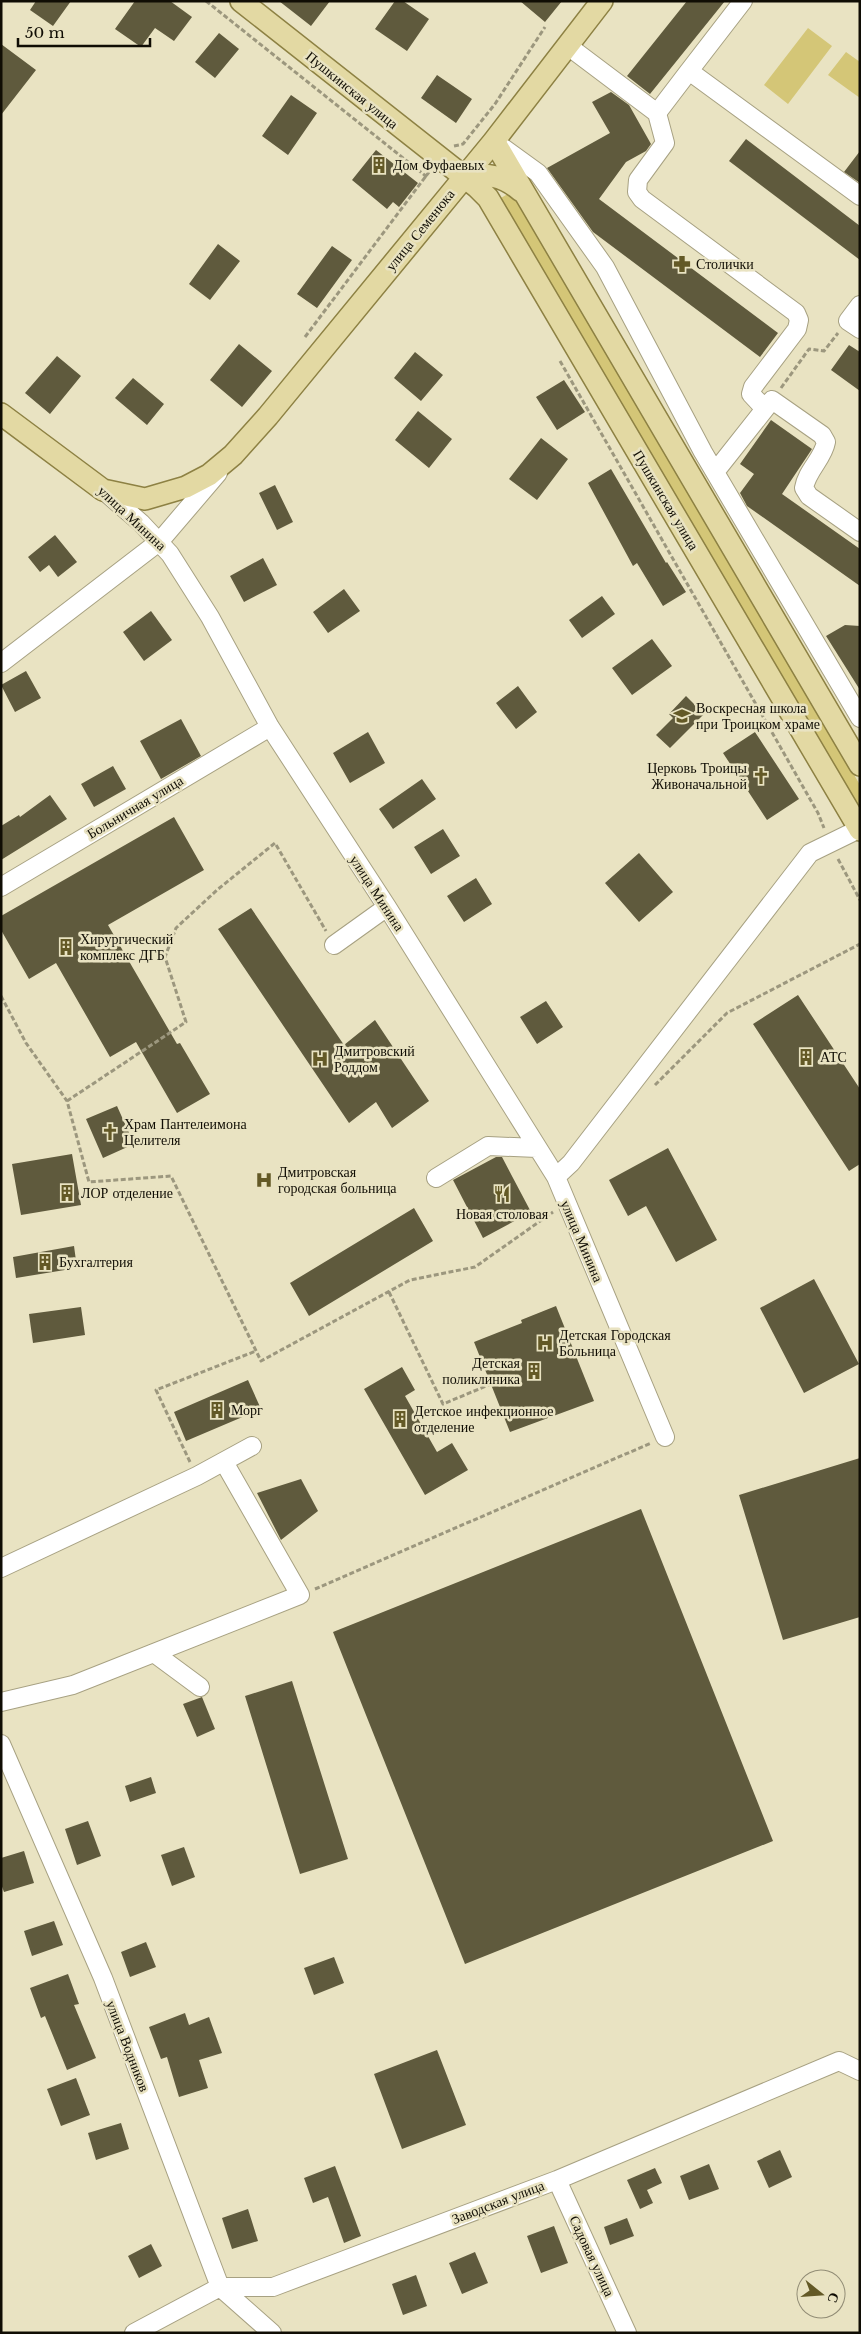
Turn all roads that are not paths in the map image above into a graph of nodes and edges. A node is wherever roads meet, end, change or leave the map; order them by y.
1 (241, 1) edge
2 (602, 1) edge
3 (743, 1) edge
4 (568, 46) junction
5 (689, 70) junction
6 (657, 113) junction
7 (494, 141) junction
8 (463, 177) junction
9 (524, 193) junction
10 (860, 196) edge
11 (860, 305) edge
12 (854, 325) edge
13 (765, 409) junction
14 (1, 414) edge
15 (233, 455) junction
16 (715, 472) junction
17 (103, 490) junction
18 (860, 532) edge
19 (160, 541) junction
20 (1, 662) edge
21 (860, 718) edge
22 (270, 727) junction
23 (860, 766) edge
24 (860, 829) edge
25 (1, 887) edge
26 (387, 907) junction
27 (334, 945) road end
28 (537, 1148) junction
29 (556, 1177) junction
30 (436, 1178) dead end
31 (665, 1437) road end
32 (252, 1446) dead end
33 (224, 1462) junction
34 (1, 1568) edge
35 (154, 1653) junction
36 (200, 1687) dead end
37 (1, 1702) edge
38 (1, 1744) edge
39 (860, 2070) edge
40 (557, 2180) junction
41 (220, 2287) junction
42 (134, 2333) edge
43 (272, 2333) edge
44 (627, 2333) edge

1 - 8 main road, Пушкинская улица
2 - 4 main road, улица Семенюка
3 - 5 street
4 - 6 street
4 - 7 main road, улица Семенюка
5 - 6 street
5 - 10 street
6 - 13 street
7 - 8 main road, улица Семенюка
7 - 9 main road
7 - 16 street
8 - 9 main road
8 - 15 main road, улица Семенюка
8 - 24 main road, Пушкинская улица
9 - 23 main road
11 - 12 street
13 - 16 street
13 - 18 street
14 - 17 main road, улица Минина
15 - 17 main road, улица Семенюка
15 - 19 street, улица Семенюка
16 - 21 street
17 - 19 street, улица Минина
19 - 20 street, улица Семенюка
19 - 22 street, улица Минина
22 - 25 street, Больничная улица
22 - 26 street, улица Минина
24 - 29 street
26 - 27 street
26 - 28 street, улица Минина
28 - 29 street, улица Минина
28 - 30 street
29 - 31 street, улица Минина
32 - 33 street
33 - 34 street
33 - 35 street
35 - 36 street
35 - 37 street
38 - 41 street, улица Водников
39 - 40 street, Заводская улица
40 - 41 street, Заводская улица
40 - 44 street, Садовая улица
41 - 42 street, Заводская улица
41 - 43 street, улица Водников

